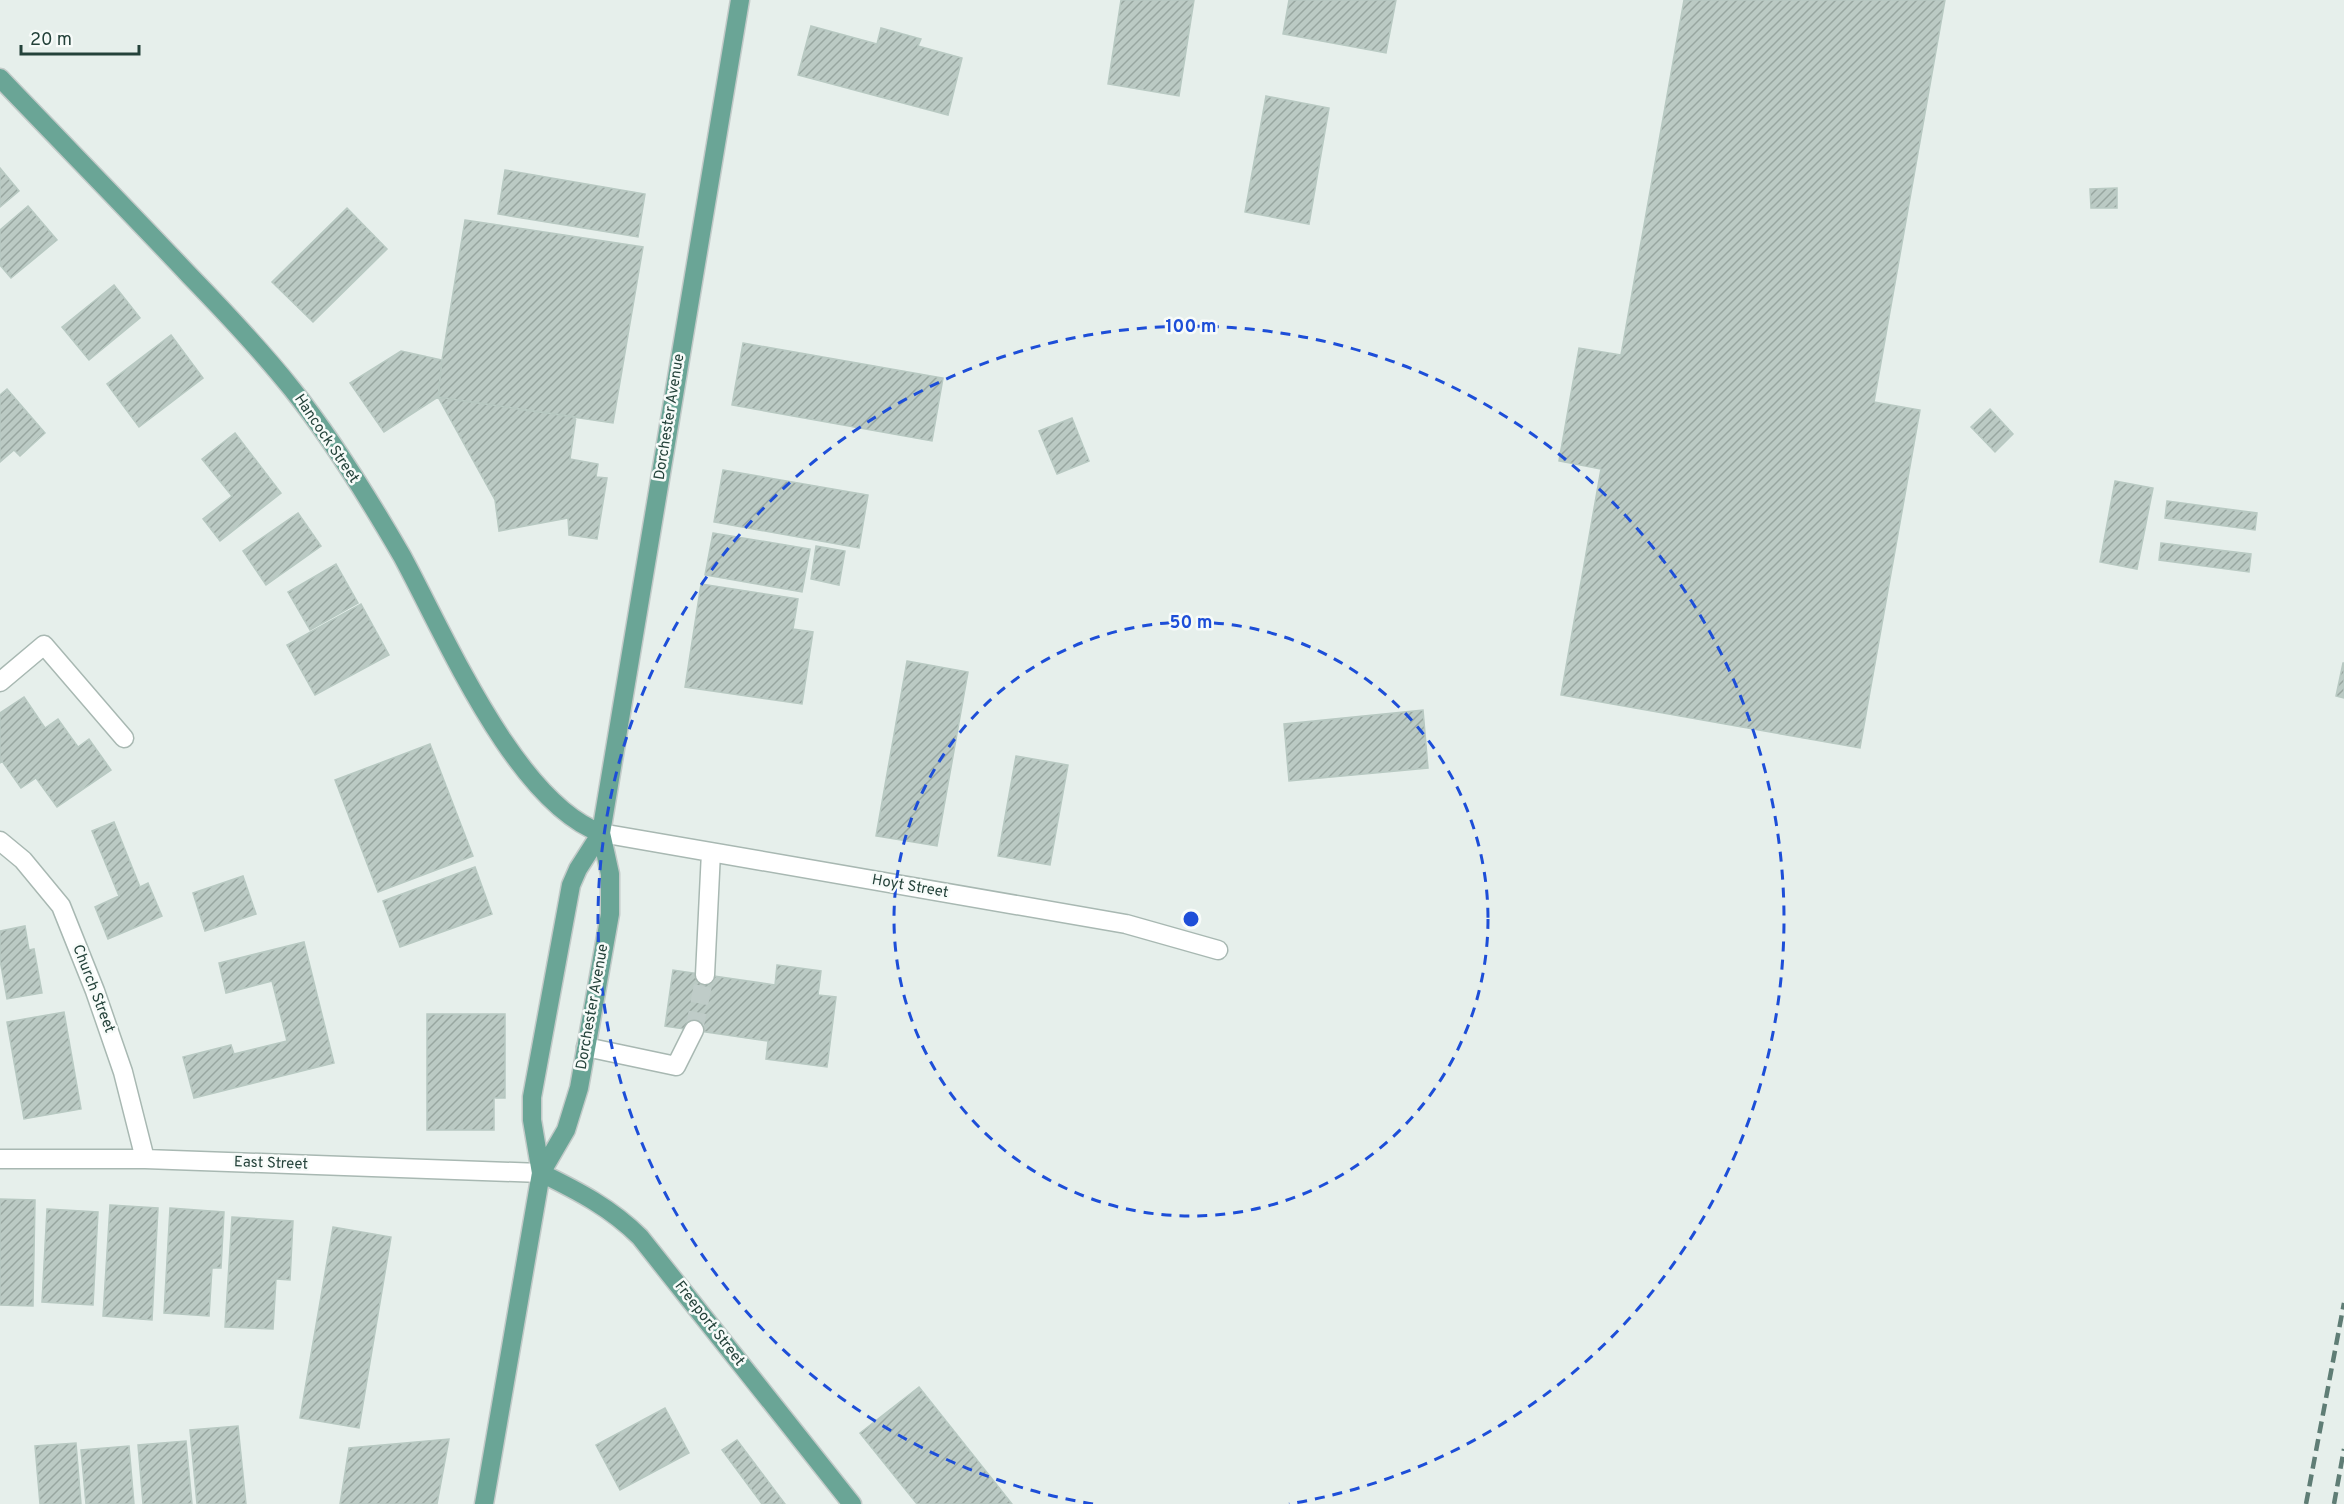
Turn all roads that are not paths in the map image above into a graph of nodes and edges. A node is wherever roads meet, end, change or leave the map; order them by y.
1 (740, 0) edge
2 (0, 78) edge
3 (0, 682) edge
4 (124, 738) dead end
5 (601, 833) junction
6 (0, 841) edge
7 (711, 852) junction
8 (1218, 950) dead end
9 (705, 975) tunnel mouth
10 (694, 1030) tunnel mouth
11 (586, 1047) junction
12 (0, 1159) edge
13 (145, 1160) junction
14 (541, 1173) junction
15 (484, 1504) edge
16 (852, 1504) edge

1 - 5 main road, Dorchester Avenue
2 - 5 main road, Hancock Street
3 - 4 street
5 - 7 street, Hoyt Street
5 - 11 main road, Dorchester Avenue
5 - 14 main road, Dorchester Avenue
6 - 13 street, Church Street
7 - 8 street, Hoyt Street
7 - 9 street
10 - 11 street
11 - 14 main road, Dorchester Avenue
12 - 13 street, East Street
13 - 14 street, East Street
14 - 15 main road, Dorchester Avenue
14 - 16 main road, Freeport Street

